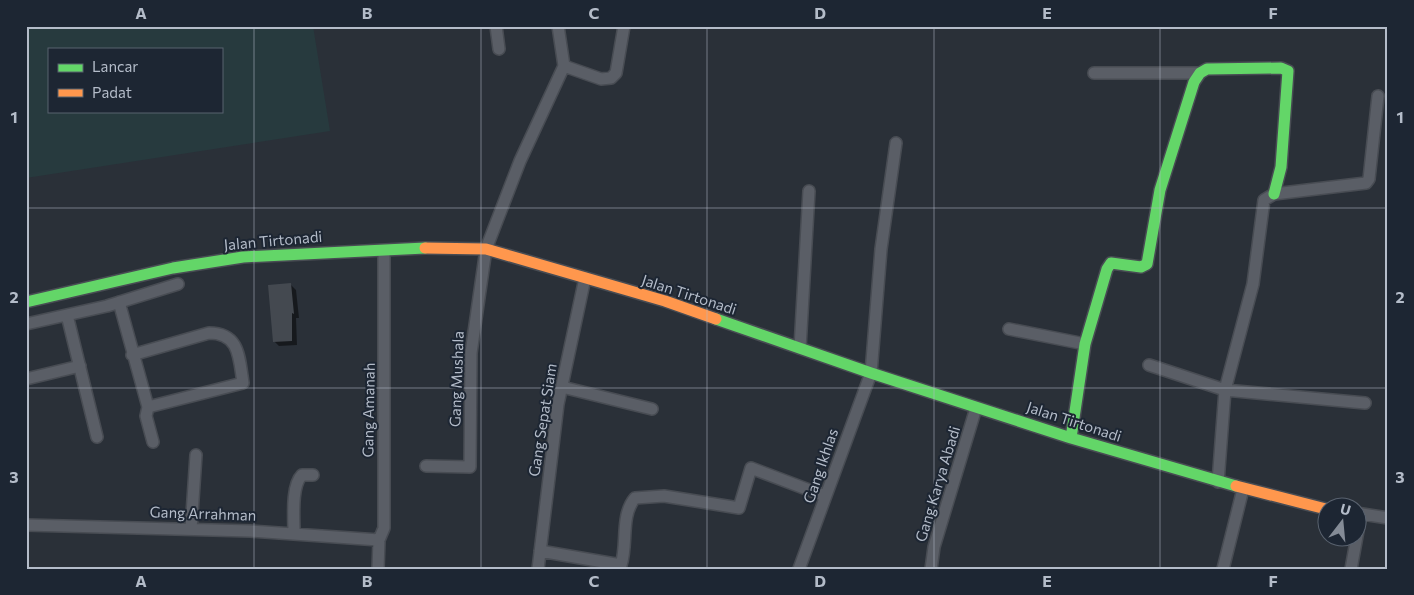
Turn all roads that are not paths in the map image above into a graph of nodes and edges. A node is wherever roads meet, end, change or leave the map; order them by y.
1 (496, 26) edge
2 (558, 26) edge
3 (624, 26) edge
4 (498, 49) dead end
5 (564, 66) junction
6 (1094, 73) dead end
7 (1200, 73) junction
8 (1378, 96) dead end
9 (896, 143) dead end
10 (809, 191) dead end
11 (1274, 194) junction
12 (486, 249) junction
13 (384, 251) junction
14 (585, 278) junction
15 (101, 284) junction
16 (178, 284) dead end
17 (81, 288) junction
18 (26, 302) edge
19 (118, 302) junction
20 (107, 306) junction
21 (86, 311) junction
22 (67, 315) junction
23 (26, 324) edge
24 (1009, 329) dead end
25 (1085, 344) junction
26 (800, 348) junction
27 (132, 355) junction
28 (1149, 365) dead end
29 (80, 366) junction
30 (871, 373) junction
31 (26, 379) edge
32 (562, 387) junction
33 (1225, 390) junction
34 (1365, 402) dead end
35 (148, 407) junction
36 (976, 408) junction
37 (652, 409) dead end
38 (97, 437) dead end
39 (1071, 438) junction
40 (153, 442) dead end
41 (196, 454) dead end
42 (426, 466) dead end
43 (313, 475) dead end
44 (1218, 482) junction
45 (1243, 488) junction
46 (825, 496) junction
47 (1316, 506) edge
48 (1366, 515) edge
49 (1388, 518) edge
50 (26, 525) edge
51 (191, 529) junction
52 (294, 533) junction
53 (379, 540) junction
54 (1353, 548) edge
55 (540, 551) junction
56 (378, 569) edge
57 (538, 569) edge
58 (799, 569) edge
59 (931, 569) edge
60 (1223, 569) edge
61 (1350, 569) edge

1 - 4 street
2 - 5 street
3 - 5 street
5 - 12 street
6 - 7 street
7 - 11 street
7 - 25 street
8 - 11 street
9 - 30 street, Gang Ikhlas
10 - 26 street
11 - 33 street
12 - 13 street, Jalan Tirtonadi
12 - 14 street, Jalan Tirtonadi
12 - 42 street, Gang Mushala
13 - 15 street, Jalan Tirtonadi
13 - 53 street, Gang Amanah
14 - 26 street, Jalan Tirtonadi
14 - 32 street, Gang Sepat Siam
15 - 17 street, Jalan Tirtonadi
15 - 20 street
16 - 19 street
17 - 18 street, Jalan Tirtonadi
17 - 21 street
19 - 20 street
19 - 27 street
20 - 21 street
21 - 22 street
22 - 23 street
22 - 29 street
24 - 25 street
25 - 39 street
26 - 30 street, Jalan Tirtonadi
27 - 35 street
27 - 35 street
28 - 33 street
29 - 31 street
29 - 38 street
30 - 36 street, Jalan Tirtonadi
30 - 46 street, Gang Ikhlas
32 - 37 street
32 - 55 street, Gang Sepat Siam
33 - 34 street
33 - 44 street
35 - 40 street
36 - 39 street, Jalan Tirtonadi
36 - 59 street, Gang Karya Abadi
39 - 44 street, Jalan Tirtonadi
41 - 51 street
43 - 52 street
44 - 45 street, Jalan Tirtonadi
45 - 47 street, Jalan Tirtonadi
45 - 60 street
46 - 55 street
46 - 58 street, Gang Ikhlas
48 - 49 street
50 - 51 street, Gang Arrahman
51 - 52 street, Gang Arrahman
52 - 53 street, Gang Arrahman
53 - 56 street, Gang Amanah
54 - 61 street
55 - 57 street, Gang Sepat Siam

